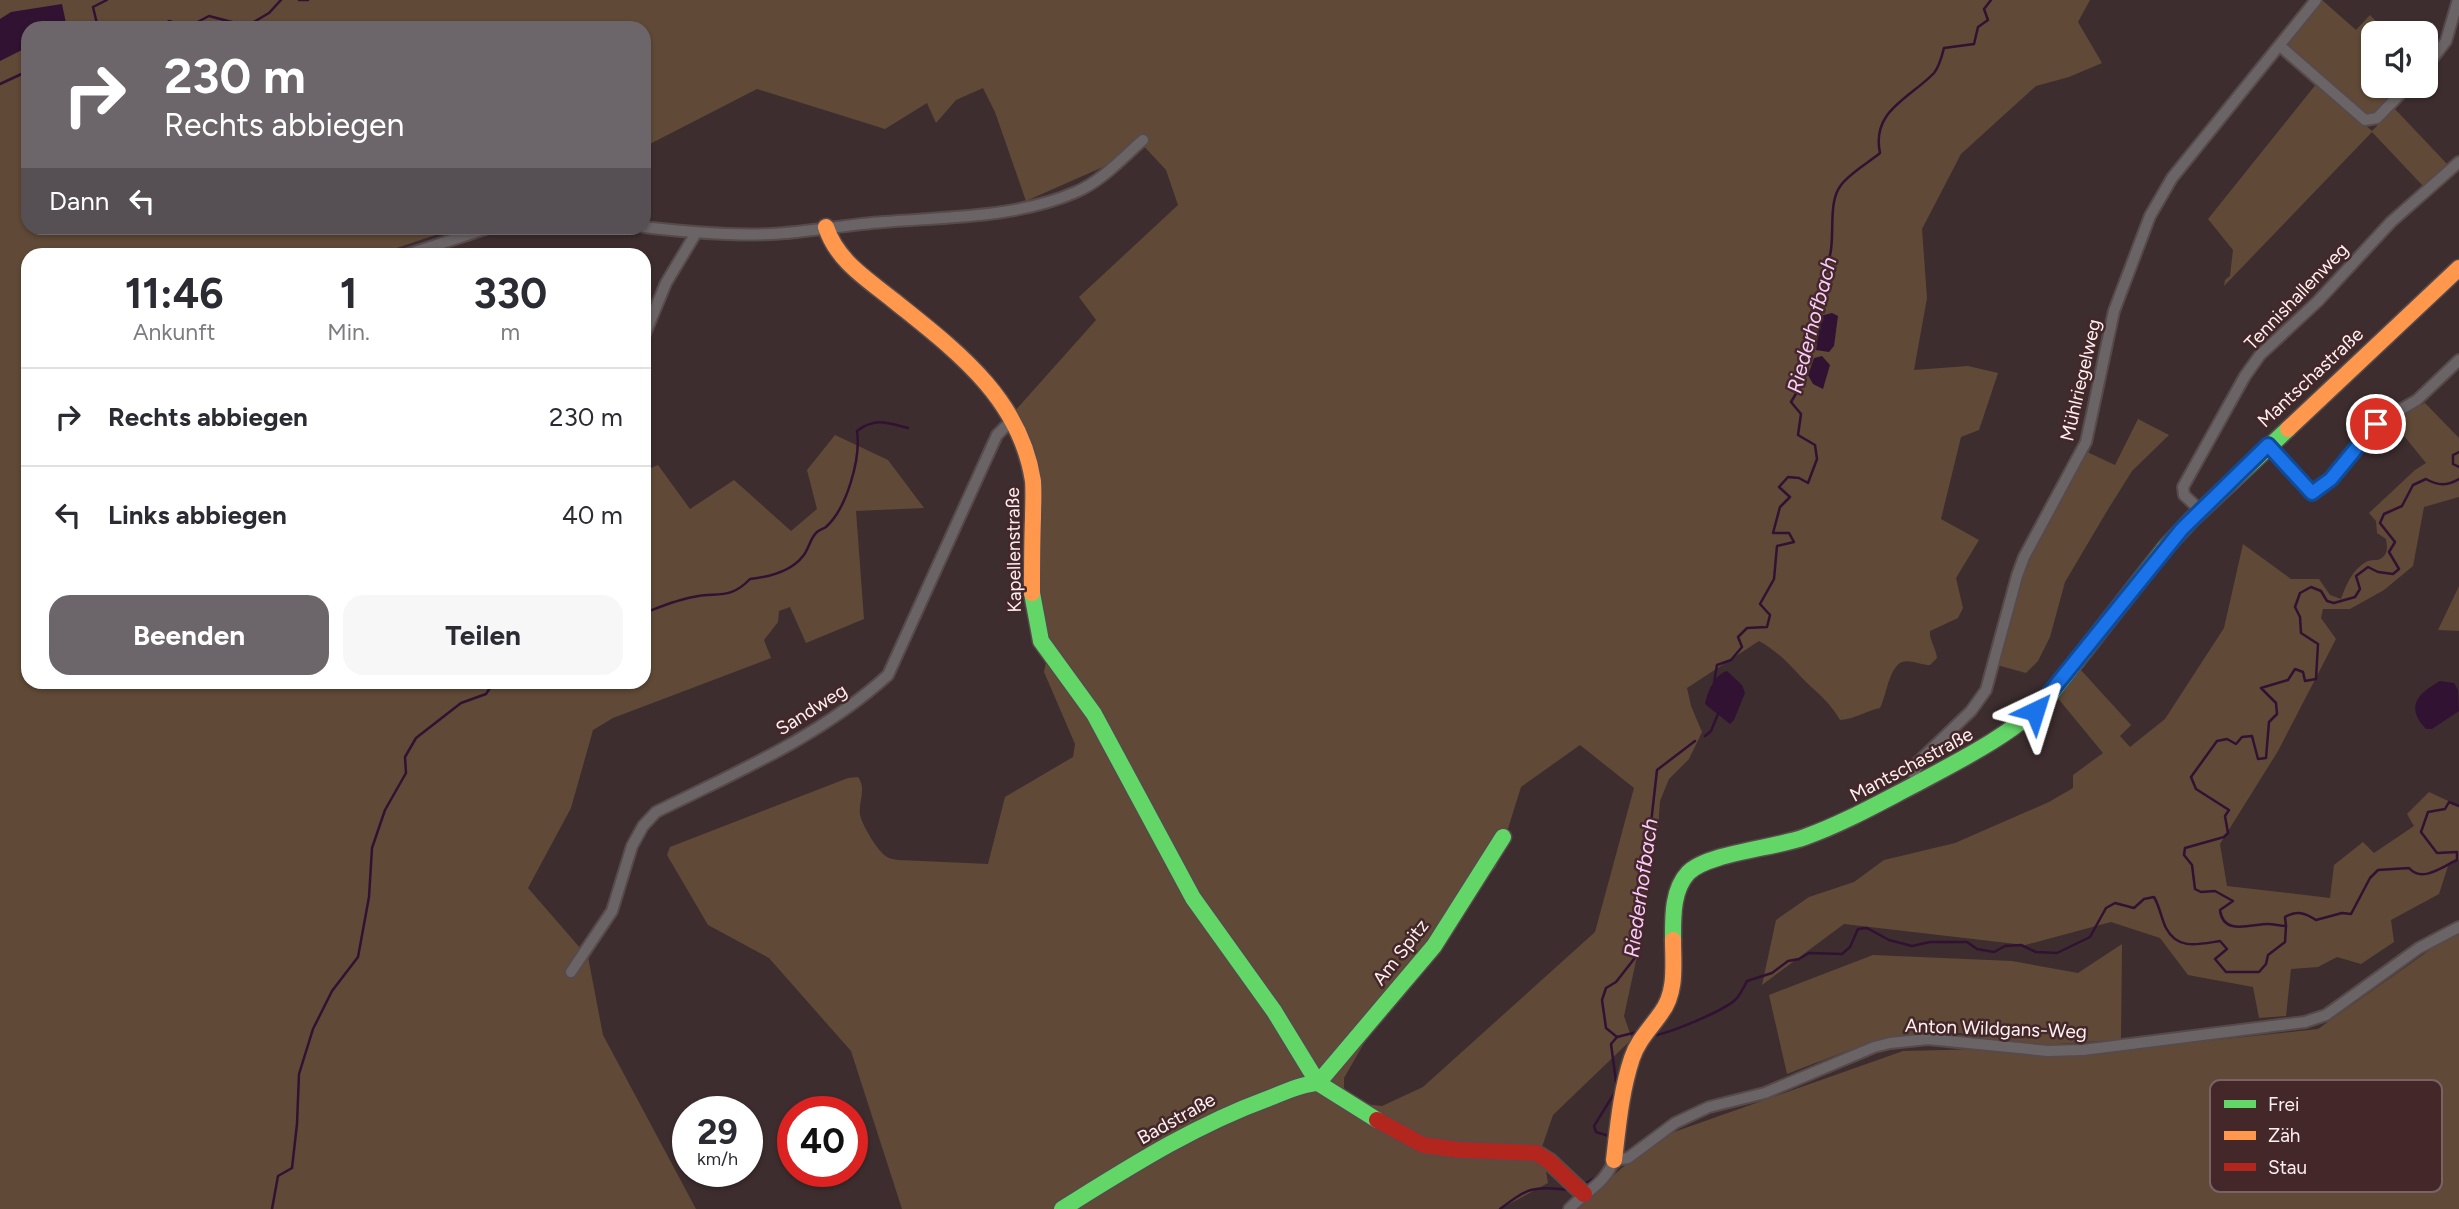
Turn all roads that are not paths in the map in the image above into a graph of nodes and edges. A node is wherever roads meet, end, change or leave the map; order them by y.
1 (2316, 0) edge
2 (2458, 0) edge
3 (2280, 46) junction
4 (2438, 51) edge
5 (2396, 98) edge
6 (1143, 140) dead end
7 (2459, 162) edge
8 (651, 228) edge
9 (825, 228) junction
10 (696, 233) junction
11 (467, 235) edge
12 (427, 248) edge
13 (2459, 268) edge
14 (651, 319) edge
15 (2459, 360) edge
16 (1012, 420) junction
17 (2268, 445) junction
18 (2200, 510) junction
19 (1915, 784) junction
20 (1503, 837) dead end
21 (2459, 928) edge
22 (571, 972) dead end
23 (1318, 1083) junction
24 (1614, 1160) junction
25 (1584, 1194) junction
26 (1062, 1209) edge
27 (1569, 1209) edge

1 - 3 street, Mühlriegelweg
2 - 4 street
3 - 5 street
3 - 19 street, Mühlriegelweg
6 - 9 street
7 - 18 street, Tennishallenweg
8 - 10 street
9 - 10 street
9 - 16 street, Kapellenstraße
10 - 14 street
11 - 12 street
13 - 17 street, Mantschastraße
15 - 17 street
16 - 22 street, Sandweg
16 - 23 street, Kapellenstraße
17 - 18 street, Mantschastraße
18 - 19 street, Mantschastraße
19 - 24 street, Mantschastraße
20 - 23 street, Am Spitz
21 - 24 street, Anton Wildgans-Weg
23 - 25 street, Kapellenstraße
23 - 26 street, Badstraße
24 - 25 street, Mantschastraße
25 - 27 street, Mantschastraße

